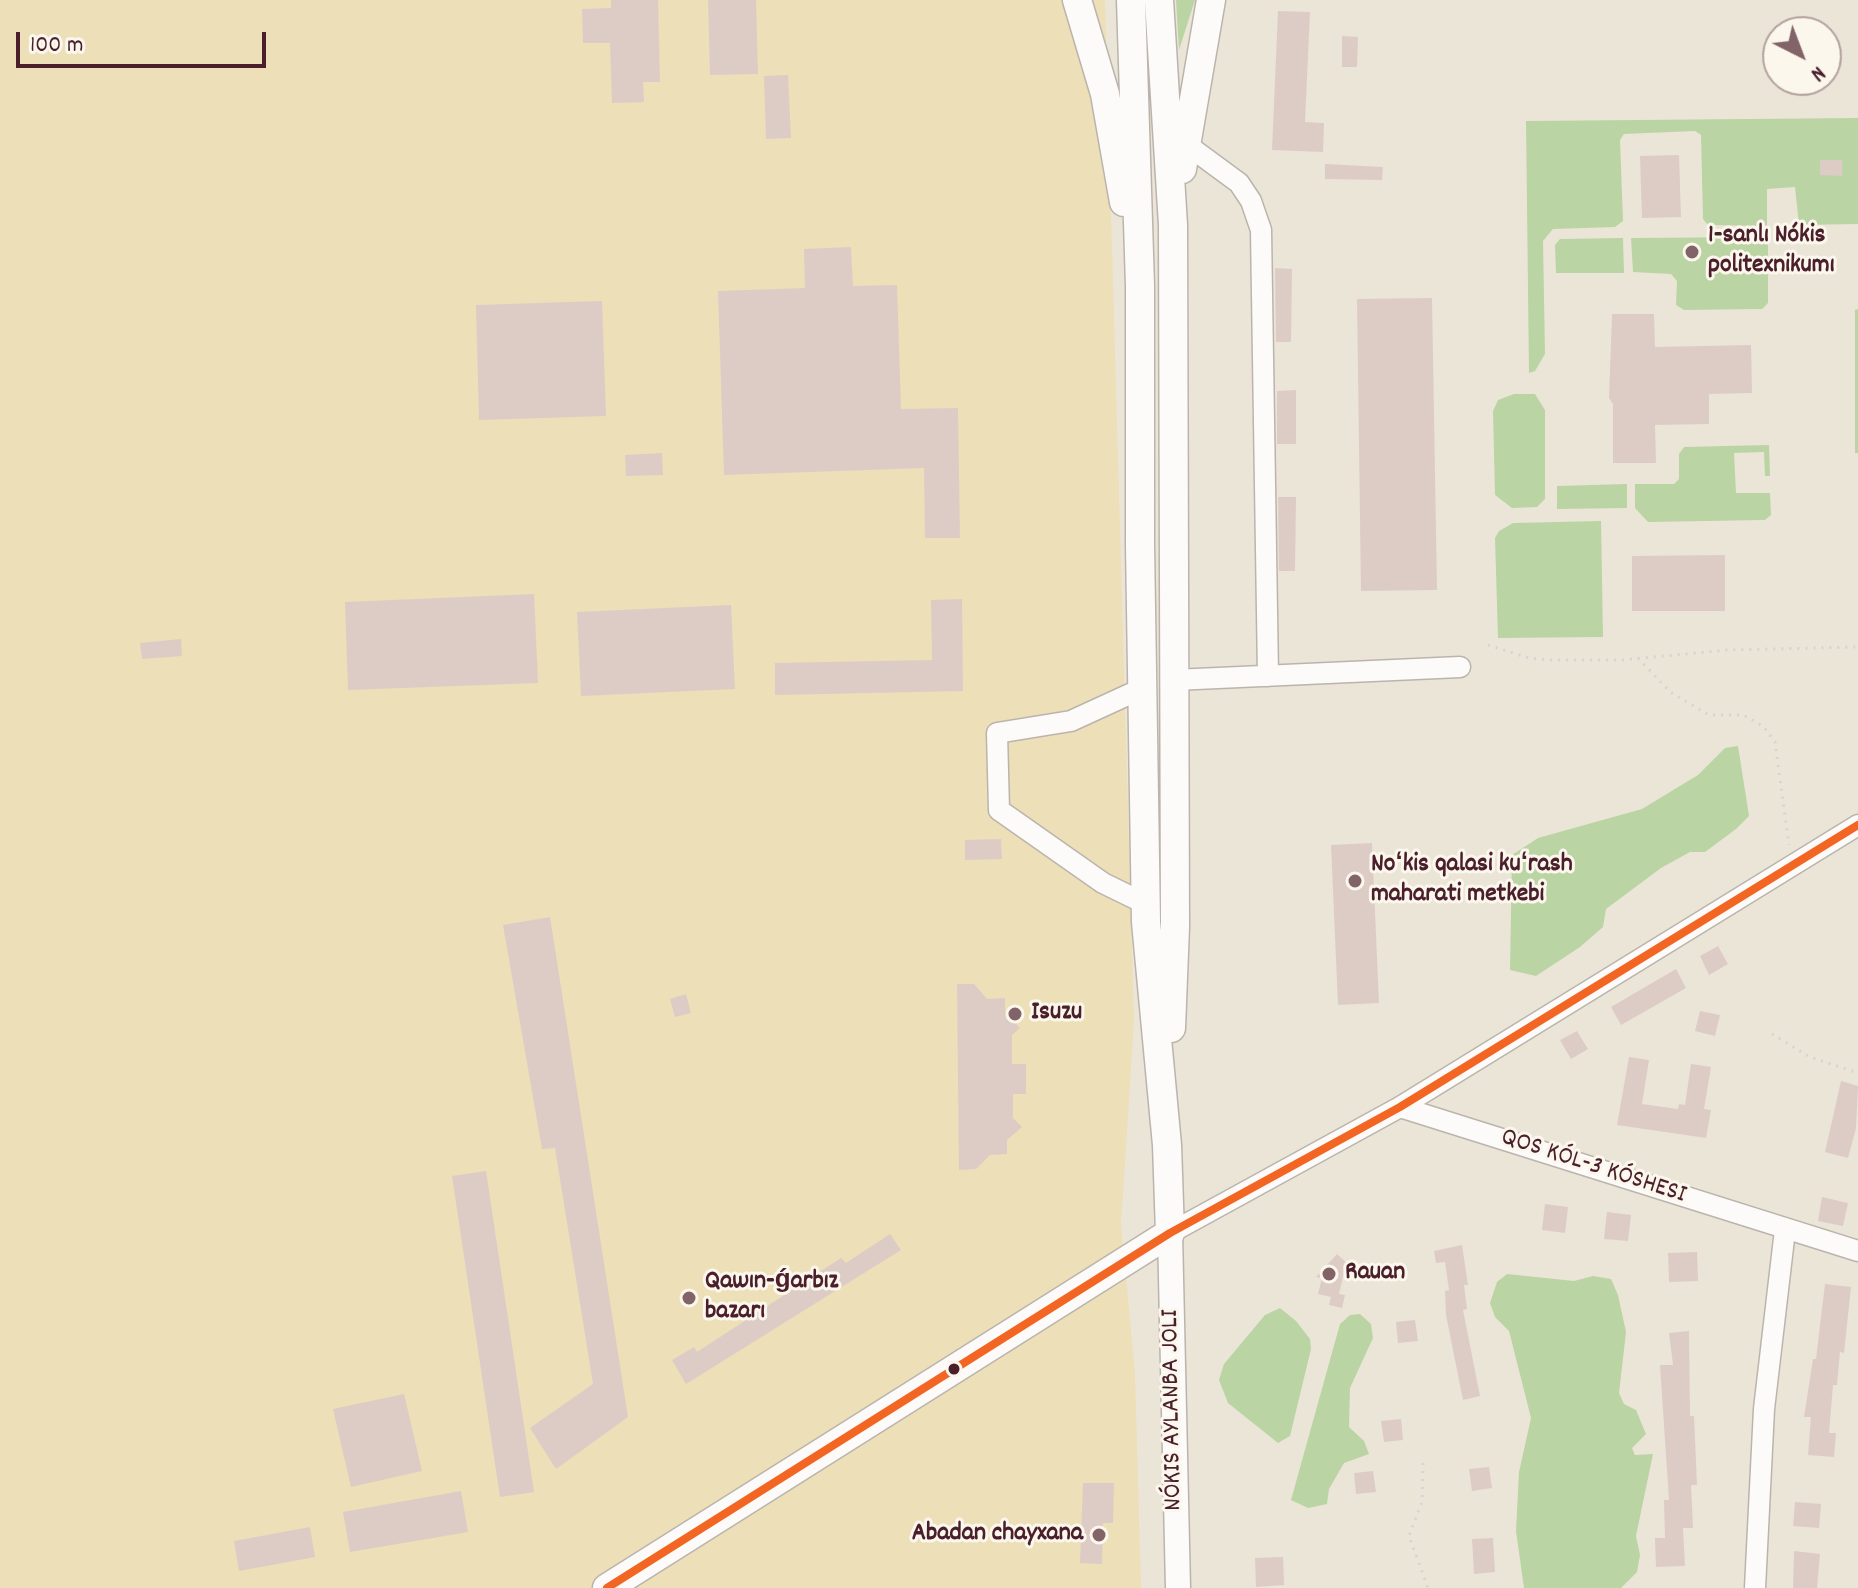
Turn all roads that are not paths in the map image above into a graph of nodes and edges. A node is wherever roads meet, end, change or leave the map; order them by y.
1 (1077, 0) edge
2 (1131, 0) edge
3 (1159, 0) edge
4 (1211, 0) edge
5 (1186, 144) junction
6 (1173, 225) junction
7 (1140, 286) junction
8 (1460, 667) dead end
9 (1268, 676) junction
10 (1174, 680) junction
11 (1143, 688) junction
12 (1858, 825) edge
13 (1146, 904) junction
14 (1400, 1107) junction
15 (1167, 1145) junction
16 (1785, 1230) junction
17 (1170, 1233) junction
18 (1858, 1251) edge
19 (607, 1588) edge
20 (1178, 1588) edge
21 (1755, 1588) edge

1 - 7 highway
2 - 7 highway
3 - 6 highway
4 - 5 highway
5 - 6 highway
5 - 9 street
6 - 10 highway
7 - 11 highway
8 - 9 street
9 - 10 street
10 - 15 highway
11 - 13 highway
11 - 13 street
12 - 14 street
13 - 15 highway
14 - 16 street, QOS KÓL-3 KÓSHESI
14 - 17 street
15 - 17 highway
16 - 18 street, QOS KÓL-3 KÓSHESI
16 - 21 street
17 - 19 highway
17 - 20 main road

